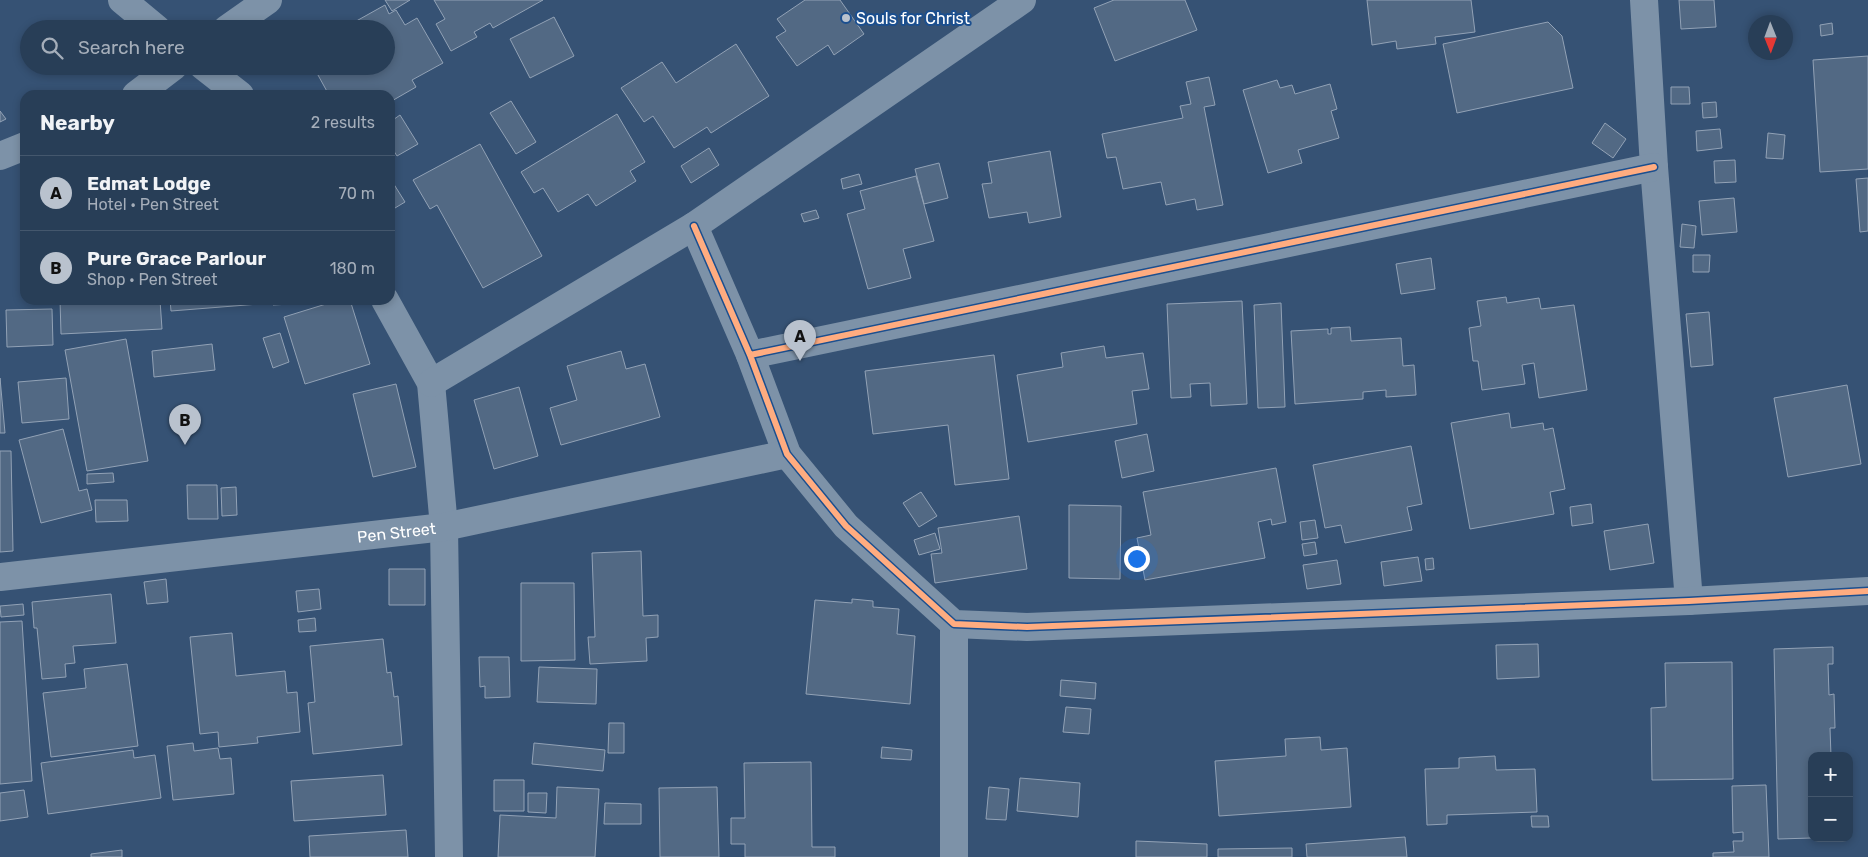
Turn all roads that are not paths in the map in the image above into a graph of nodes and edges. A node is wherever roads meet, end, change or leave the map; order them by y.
1 (122, 0) edge
2 (268, 0) edge
3 (1022, 0) edge
4 (1644, 0) edge
5 (146, 20) edge
6 (240, 20) edge
7 (162, 75) edge
8 (215, 75) edge
9 (143, 90) edge
10 (234, 90) edge
11 (20, 148) edge
12 (0, 156) edge
13 (1654, 167) junction
14 (694, 226) junction
15 (388, 305) edge
16 (750, 355) junction
17 (431, 383) junction
18 (787, 454) junction
19 (444, 527) junction
20 (0, 577) edge
21 (1868, 591) edge
22 (1689, 601) junction
23 (954, 624) junction
24 (450, 857) edge
25 (954, 857) edge

1 - 5 street
2 - 6 street
3 - 14 street
4 - 13 street
7 - 9 street
8 - 10 street
11 - 12 street
13 - 16 street
13 - 22 street
14 - 16 street
14 - 17 street
15 - 17 street
16 - 18 street
17 - 19 street
18 - 19 street, Pen Street
18 - 23 street
19 - 20 street, Pen Street
19 - 24 street
21 - 22 street
22 - 23 street
23 - 25 street

